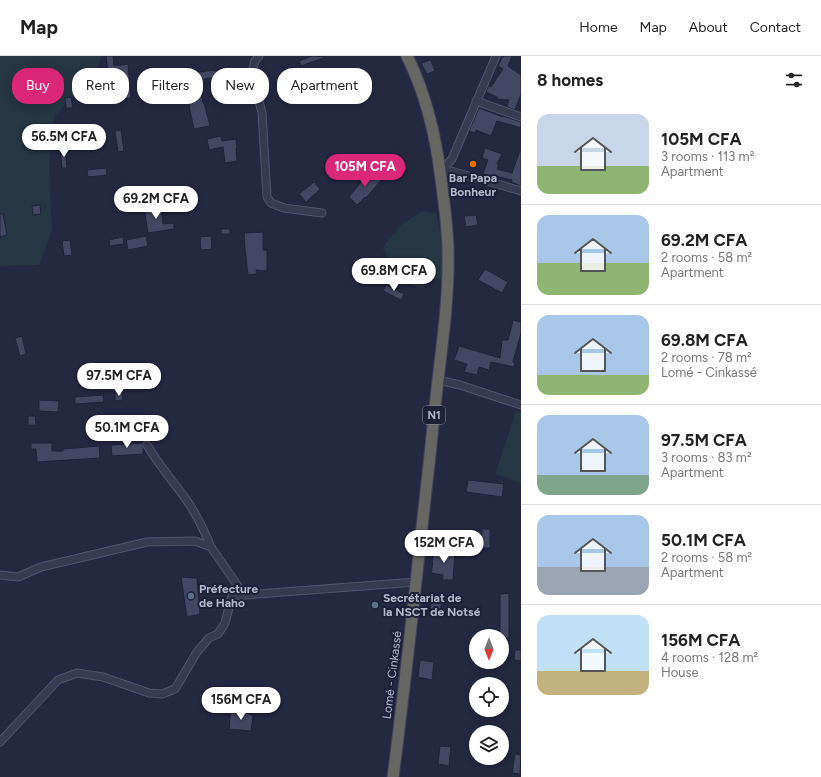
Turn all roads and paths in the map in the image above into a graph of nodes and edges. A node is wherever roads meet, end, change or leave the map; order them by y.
1 (259, 56) edge
2 (407, 56) edge
3 (496, 56) edge
4 (476, 101) junction
5 (521, 117) edge
6 (441, 169) junction
7 (521, 191) edge
8 (322, 213) dead end
9 (438, 380) junction
10 (521, 405) edge
11 (147, 445) dead end
12 (212, 547) junction
13 (0, 575) edge
14 (416, 582) junction
15 (244, 595) junction
16 (0, 742) edge
17 (393, 777) edge

1 - 8 street
2 - 6 highway, Lomé - Cinkassé / N1
3 - 4 street
4 - 5 street
4 - 6 street
6 - 7 street
6 - 9 highway, Lomé - Cinkassé / N1
9 - 10 street
9 - 14 highway, Lomé - Cinkassé / N1
11 - 12 street
12 - 13 street
12 - 15 street
14 - 15 street
14 - 17 highway, Lomé - Cinkassé / N1
15 - 16 street

